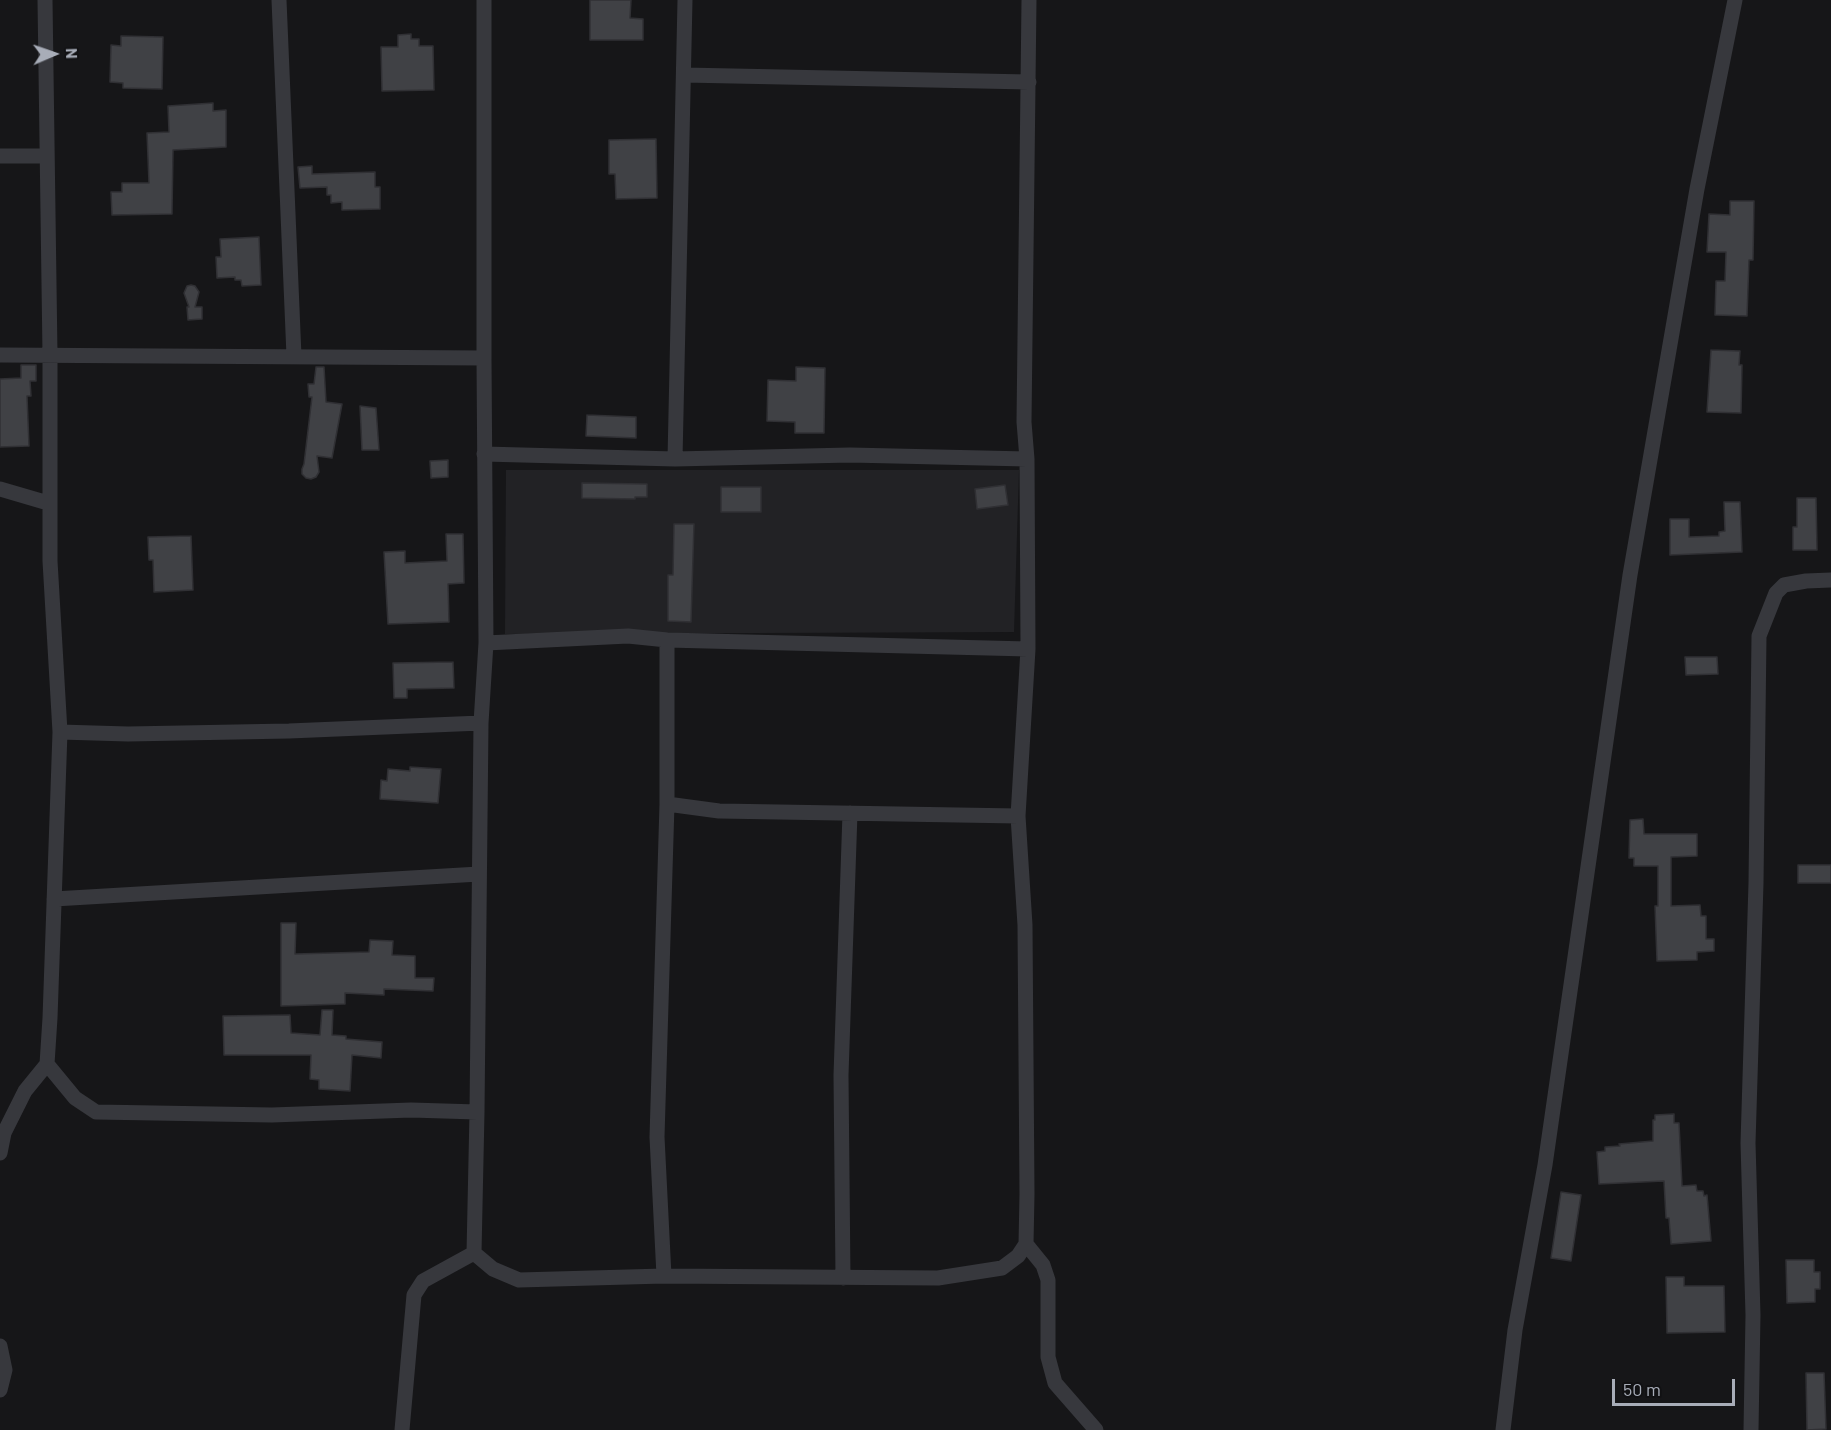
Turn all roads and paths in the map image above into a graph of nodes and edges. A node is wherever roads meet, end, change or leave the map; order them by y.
1 (45, 0) edge
2 (279, 0) edge
3 (484, 0) edge
4 (685, 0) edge
5 (1029, 0) edge
6 (1735, 0) edge
7 (684, 75) junction
8 (1029, 82) junction
9 (0, 156) edge
10 (47, 156) junction
11 (0, 355) edge
12 (50, 355) junction
13 (294, 356) junction
14 (484, 358) junction
15 (484, 454) junction
16 (675, 459) junction
17 (1027, 459) junction
18 (0, 489) edge
19 (48, 503) junction
20 (1831, 580) edge
21 (667, 640) junction
22 (486, 644) junction
23 (1028, 649) junction
24 (481, 723) junction
25 (60, 732) junction
26 (667, 804) junction
27 (850, 813) junction
28 (1018, 816) junction
29 (479, 874) junction
30 (54, 899) junction
31 (47, 1064) junction
32 (477, 1112) junction
33 (0, 1153) edge
34 (1026, 1244) junction
35 (474, 1253) junction
36 (664, 1276) junction
37 (843, 1278) junction
38 (0, 1346) edge
39 (0, 1390) edge
40 (402, 1430) edge
41 (1096, 1430) edge
42 (1503, 1430) edge
43 (1751, 1430) edge

1 - 10 street
2 - 13 street
3 - 14 street
4 - 7 street
5 - 8 street
6 - 42 street
7 - 8 street
7 - 16 street
8 - 17 street
9 - 10 street
10 - 12 street
11 - 12 street
12 - 13 street
12 - 19 street
13 - 14 street
14 - 15 street
15 - 16 street
15 - 22 street
16 - 17 street
17 - 23 street
18 - 19 street
19 - 25 street
20 - 43 street
21 - 22 street
21 - 23 street
21 - 26 street
22 - 24 street
23 - 28 street
24 - 25 street
24 - 29 street
25 - 30 street
26 - 27 street
26 - 36 street
27 - 28 street
27 - 37 street
28 - 34 street
29 - 30 street
29 - 32 street
30 - 31 street
31 - 32 street
31 - 33 street
32 - 35 street
34 - 37 street
34 - 41 street
35 - 36 street
35 - 40 street
36 - 37 street
38 - 39 street

